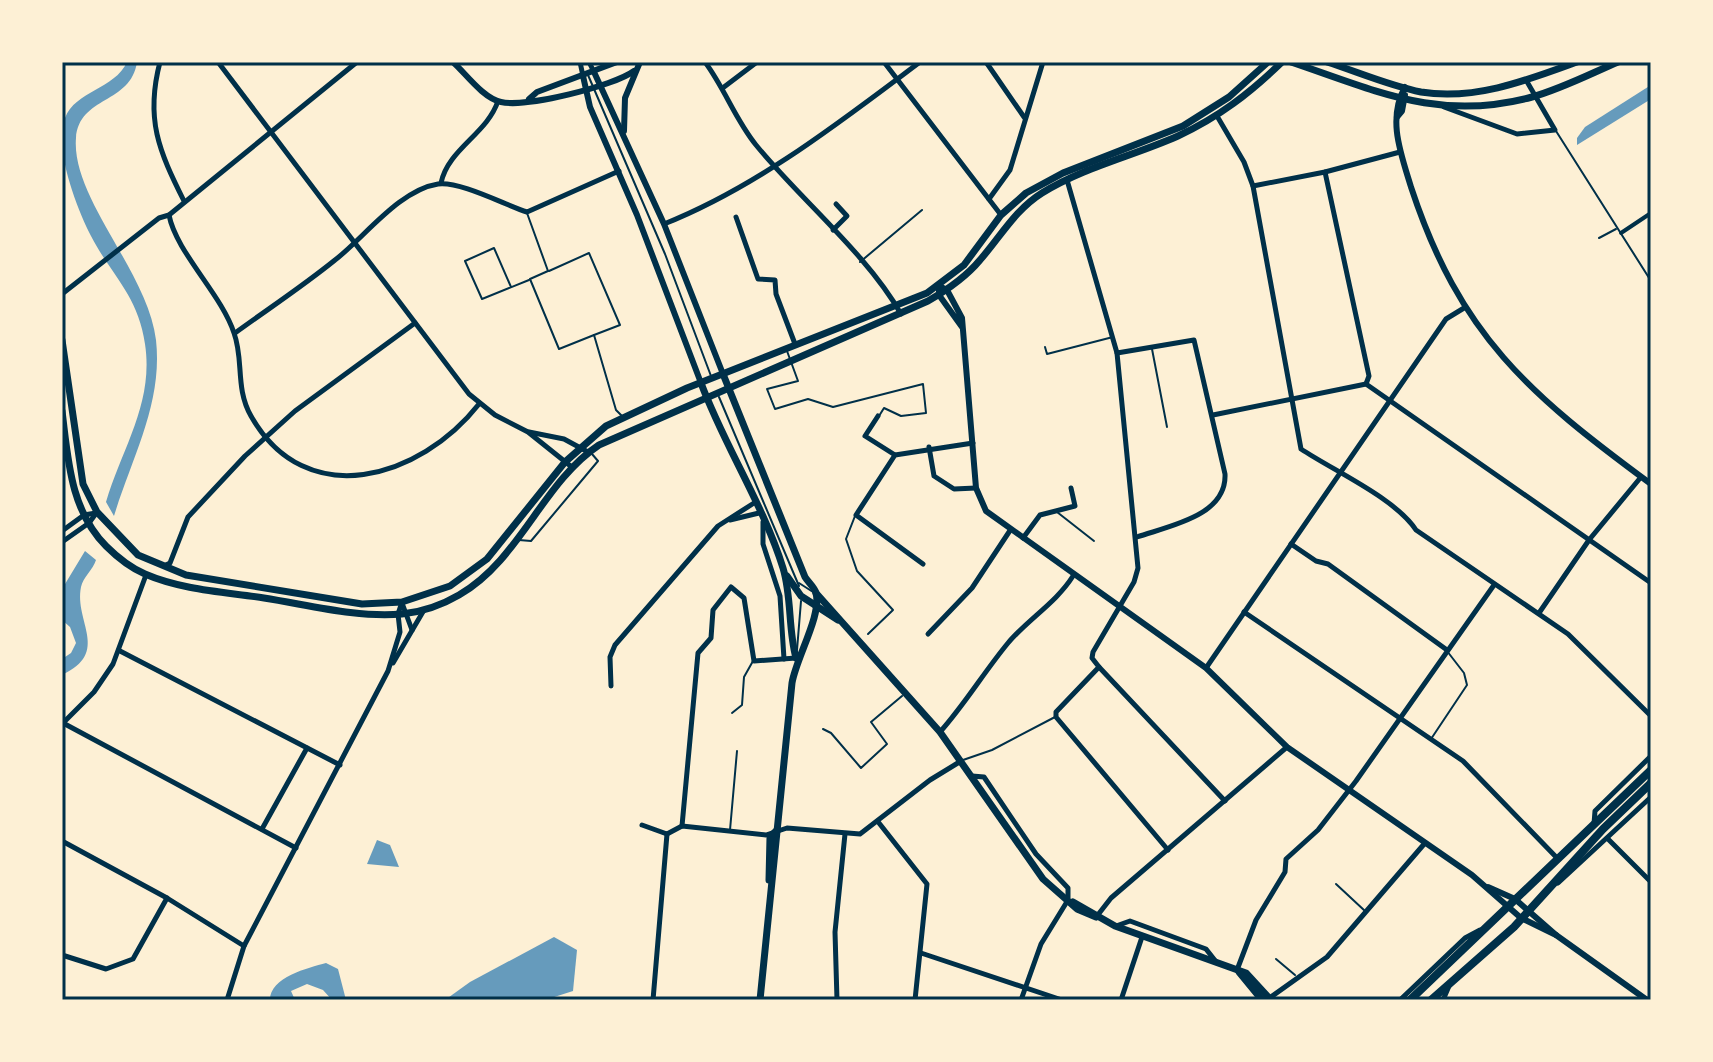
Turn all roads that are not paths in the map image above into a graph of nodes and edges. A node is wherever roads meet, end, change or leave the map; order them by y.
1 (160, 62) edge
2 (218, 62) edge
3 (357, 62) edge
4 (453, 62) edge
5 (580, 62) edge
6 (589, 62) edge
7 (617, 62) edge
8 (640, 62) edge
9 (705, 62) edge
10 (757, 62) edge
11 (884, 62) edge
12 (920, 62) edge
13 (986, 62) edge
14 (1043, 62) edge
15 (1268, 62) edge
16 (1282, 62) edge
17 (1291, 62) edge
18 (1327, 62) edge
19 (1577, 62) edge
20 (1618, 62) edge
21 (634, 71) junction
22 (588, 74) junction
23 (898, 79) junction
24 (1526, 80) junction
25 (724, 87) junction
26 (1405, 87) junction
27 (593, 89) junction
28 (1536, 96) junction
29 (529, 99) junction
30 (1402, 100) junction
31 (498, 101) junction
32 (1444, 107) junction
33 (1217, 116) junction
34 (1025, 118) junction
35 (1555, 130) junction
36 (272, 131) junction
37 (624, 134) junction
38 (1400, 152) junction
39 (775, 165) junction
40 (619, 171) junction
41 (1325, 172) junction
42 (1067, 179) junction
43 (441, 183) junction
44 (1253, 186) junction
45 (989, 199) junction
46 (184, 201) junction
47 (836, 204) dead end
48 (921, 210) dead end
49 (527, 212) junction
50 (1651, 213) edge
51 (169, 215) junction
52 (1001, 215) junction
53 (736, 217) dead end
54 (664, 224) junction
55 (833, 230) junction
56 (1619, 230) junction
57 (1599, 238) dead end
58 (355, 243) junction
59 (860, 262) junction
60 (548, 271) junction
61 (530, 279) junction
62 (1651, 281) edge
63 (511, 287) junction
64 (943, 288) junction
65 (62, 294) edge
66 (939, 295) junction
67 (1464, 308) junction
68 (898, 310) junction
69 (415, 323) junction
70 (962, 327) junction
71 (235, 333) junction
72 (594, 335) junction
73 (1113, 337) junction
74 (62, 340) edge
75 (795, 344) junction
76 (1045, 347) dead end
77 (1152, 347) junction
78 (786, 348) junction
79 (1117, 353) junction
80 (791, 362) junction
81 (723, 374) junction
82 (712, 378) junction
83 (701, 383) junction
84 (1366, 384) junction
85 (728, 388) junction
86 (717, 393) junction
87 (706, 397) junction
88 (1293, 397) junction
89 (1389, 400) junction
90 (479, 404) junction
91 (62, 411) edge
92 (1213, 415) junction
93 (878, 416) joint
94 (623, 417) junction
95 (1167, 427) dead end
96 (528, 432) junction
97 (266, 440) junction
98 (973, 443) junction
99 (579, 447) junction
100 (929, 447) junction
101 (588, 452) junction
102 (895, 455) junction
103 (565, 462) junction
104 (573, 468) junction
105 (1339, 473) junction
106 (1641, 477) junction
107 (1651, 484) edge
108 (976, 488) junction
109 (1071, 488) dead end
110 (754, 503) junction
111 (1055, 511) junction
112 (97, 512) junction
113 (759, 513) junction
114 (856, 515) junction
115 (86, 519) junction
116 (729, 520) junction
117 (763, 522) junction
118 (1011, 529) junction
119 (62, 531) edge
120 (507, 534) junction
121 (1023, 538) junction
122 (1136, 538) junction
123 (517, 539) junction
124 (1589, 540) junction
125 (1094, 541) dead end
126 (62, 542) edge
127 (1291, 544) junction
128 (923, 564) dead end
129 (161, 568) junction
130 (784, 571) junction
131 (146, 575) junction
132 (1073, 576) junction
133 (798, 582) junction
134 (1651, 583) edge
135 (1494, 585) junction
136 (816, 593) junction
137 (801, 596) junction
138 (402, 602) junction
139 (816, 606) junction
140 (1119, 607) junction
141 (424, 610) junction
142 (1244, 612) junction
143 (1539, 613) junction
144 (403, 614) junction
145 (838, 620) junction
146 (412, 630) junction
147 (868, 634) dead end
148 (928, 634) dead end
149 (120, 651) junction
150 (1447, 651) junction
151 (796, 658) junction
152 (784, 659) junction
153 (754, 661) junction
154 (1099, 667) junction
155 (1206, 668) junction
156 (388, 671) junction
157 (611, 686) dead end
158 (906, 693) junction
159 (732, 713) dead end
160 (1651, 716) edge
161 (1056, 717) junction
162 (1399, 719) junction
163 (62, 723) edge
164 (823, 729) dead end
165 (942, 734) junction
166 (1430, 740) junction
167 (1287, 747) junction
168 (307, 748) junction
169 (737, 751) dead end
170 (1651, 756) edge
171 (959, 758) junction
172 (340, 765) junction
173 (1651, 770) edge
174 (972, 776) junction
175 (1651, 783) edge
176 (1349, 789) junction
177 (1651, 797) edge
178 (1225, 801) junction
179 (878, 823) junction
180 (642, 825) dead end
181 (1594, 825) junction
182 (682, 826) junction
183 (262, 829) junction
184 (730, 831) junction
185 (777, 831) junction
186 (667, 834) junction
187 (845, 834) junction
188 (1608, 839) junction
189 (62, 841) edge
190 (1425, 843) junction
191 (296, 848) junction
192 (1168, 850) junction
193 (1558, 859) junction
194 (1651, 882) edge
195 (1336, 884) dead end
196 (1484, 885) junction
197 (1549, 889) junction
198 (167, 898) junction
199 (1515, 899) junction
200 (1068, 900) junction
201 (1507, 907) junction
202 (1529, 910) junction
203 (1366, 912) junction
204 (1096, 917) junction
205 (1521, 918) junction
206 (1489, 925) junction
207 (1115, 926) junction
208 (1556, 935) junction
209 (1142, 937) junction
210 (244, 946) junction
211 (921, 953) junction
212 (62, 955) edge
213 (1276, 959) dead end
214 (1217, 963) junction
215 (1237, 970) junction
216 (1299, 978) junction
217 (1452, 979) junction
218 (1025, 988) junction
219 (1268, 999) edge
220 (227, 1000) edge
221 (653, 1000) edge
222 (760, 1000) edge
223 (837, 1000) edge
224 (915, 1000) edge
225 (1021, 1000) edge
226 (1062, 1000) edge
227 (1121, 1000) edge
228 (1400, 1000) edge
229 (1410, 1000) edge
230 (1431, 1000) edge
231 (1443, 1000) edge
232 (1647, 1000) edge

1 - 46 street
2 - 36 street
3 - 36 street
4 - 31 street
5 - 22 street
6 - 22 street
7 - 22 street
8 - 21 street
9 - 25 street
10 - 25 street
11 - 23 street
12 - 23 street
13 - 34 street
14 - 34 street
15 - 52 main road
16 - 33 main road
17 - 30 main road
18 - 26 main road
19 - 24 main road
20 - 28 main road
21 - 27 street
21 - 37 street
22 - 27 street
22 - 27 street
22 - 29 street
23 - 39 street
23 - 45 street
24 - 26 main road
24 - 28 street
25 - 39 street
26 - 30 street
27 - 29 street
27 - 37 street
27 - 40 street
27 - 82 lane
28 - 32 main road
28 - 35 street
29 - 31 street
30 - 32 main road
30 - 38 street
31 - 43 street
32 - 35 street
33 - 42 main road
33 - 44 street
34 - 45 street
35 - 56 lane
36 - 46 street
36 - 58 street
37 - 54 street
38 - 41 street
38 - 67 street
39 - 54 street
39 - 55 street
40 - 49 street
40 - 83 street
41 - 44 street
41 - 84 street
42 - 64 main road
42 - 73 street
43 - 49 street
43 - 58 street
44 - 88 street
45 - 52 street
46 - 51 street
47 - 55 street
48 - 59 lane
49 - 60 lane
50 - 56 street
51 - 65 street
51 - 71 street
52 - 64 main road
53 - 75 street
54 - 81 street
55 - 59 street
56 - 57 lane
56 - 62 lane
58 - 69 street
58 - 71 street
59 - 68 street
60 - 61 lane
60 - 72 lane
61 - 63 lane
61 - 72 lane
63 - 63 lane
64 - 66 main road
64 - 68 main road
64 - 70 street
66 - 68 main road
66 - 70 street
67 - 89 street
67 - 106 street
68 - 75 main road
68 - 80 main road
69 - 90 street
69 - 97 street
70 - 98 street
71 - 97 street
72 - 94 lane
73 - 76 lane
73 - 79 street
74 - 112 main road
75 - 78 main road
77 - 79 street
77 - 92 street
77 - 95 lane
78 - 80 lane
78 - 81 main road
79 - 122 street
80 - 85 main road
80 - 93 lane
81 - 82 main road
81 - 85 main road
82 - 83 main road
83 - 87 main road
83 - 94 main road
84 - 88 street
84 - 89 street
85 - 86 main road
85 - 136 main road
86 - 87 main road
86 - 133 lane
87 - 101 main road
87 - 110 main road
88 - 92 street
88 - 105 street
89 - 105 street
89 - 124 street
90 - 96 street
90 - 97 street
91 - 115 main road
92 - 122 street
93 - 102 street
94 - 99 main road
96 - 99 street
96 - 103 street
97 - 129 street
98 - 100 street
98 - 108 street
99 - 101 street
99 - 103 main road
100 - 102 street
100 - 108 street
101 - 104 main road
101 - 123 lane
102 - 114 street
103 - 104 street
103 - 120 main road
104 - 123 main road
105 - 127 street
105 - 135 street
106 - 107 street
106 - 124 street
108 - 118 street
109 - 111 street
110 - 113 main road
110 - 116 street
111 - 121 street
111 - 125 lane
112 - 115 street
112 - 129 main road
113 - 116 street
113 - 117 main road
114 - 128 street
114 - 147 lane
115 - 119 street
115 - 126 street
115 - 131 main road
116 - 157 street
117 - 130 main road
117 - 152 street
118 - 121 street
118 - 148 street
120 - 123 lane
120 - 138 main road
121 - 132 street
122 - 140 street
123 - 141 main road
124 - 134 street
124 - 143 street
127 - 142 street
127 - 150 street
129 - 138 main road
130 - 137 main road
130 - 151 main road
131 - 144 main road
131 - 149 street
132 - 140 street
132 - 165 street
133 - 136 lane
133 - 137 lane
135 - 143 street
135 - 150 street
136 - 139 main road
136 - 145 main road
137 - 139 main road
137 - 151 lane
138 - 144 street
139 - 145 main road
139 - 151 main road
140 - 154 street
140 - 155 street
141 - 144 main road
141 - 146 street
142 - 155 street
142 - 162 street
143 - 160 street
144 - 146 street
144 - 156 street
145 - 158 main road
146 - 156 street
149 - 163 street
149 - 168 street
150 - 162 street
150 - 166 lane
151 - 152 street
151 - 185 main road
152 - 153 street
153 - 159 lane
153 - 182 street
154 - 161 street
154 - 178 street
155 - 167 street
156 - 172 street
158 - 164 lane
158 - 165 main road
161 - 171 lane
161 - 192 street
162 - 166 street
162 - 176 street
163 - 183 street
165 - 171 main road
166 - 193 street
167 - 176 street
167 - 178 street
168 - 172 street
168 - 183 street
169 - 184 lane
170 - 181 street
171 - 174 main road
171 - 179 street
172 - 191 street
173 - 181 main road
174 - 200 main road
174 - 200 street
175 - 197 main road
176 - 190 street
176 - 215 street
177 - 188 street
178 - 192 street
179 - 187 street
179 - 211 street
180 - 186 street
181 - 193 main road
182 - 184 street
182 - 186 street
183 - 191 street
184 - 185 street
185 - 187 street
185 - 222 main road
186 - 221 street
187 - 223 street
188 - 194 street
188 - 197 street
189 - 198 street
190 - 196 street
190 - 203 street
191 - 210 street
192 - 204 street
193 - 199 main road
195 - 203 lane
196 - 199 street
196 - 201 street
197 - 202 main road
198 - 210 street
198 - 212 street
199 - 201 main road
199 - 202 street
200 - 204 main road
200 - 218 street
201 - 205 street
201 - 206 main road
202 - 205 main road
202 - 208 street
203 - 216 street
204 - 207 main road
205 - 208 street
205 - 217 main road
206 - 228 street
206 - 229 main road
207 - 209 main road
207 - 214 street
208 - 232 street
209 - 214 main road
209 - 227 street
210 - 220 street
211 - 218 street
211 - 224 street
213 - 216 lane
214 - 215 main road
215 - 219 main road
216 - 219 street
217 - 230 main road
217 - 231 street
218 - 225 street
218 - 226 street

